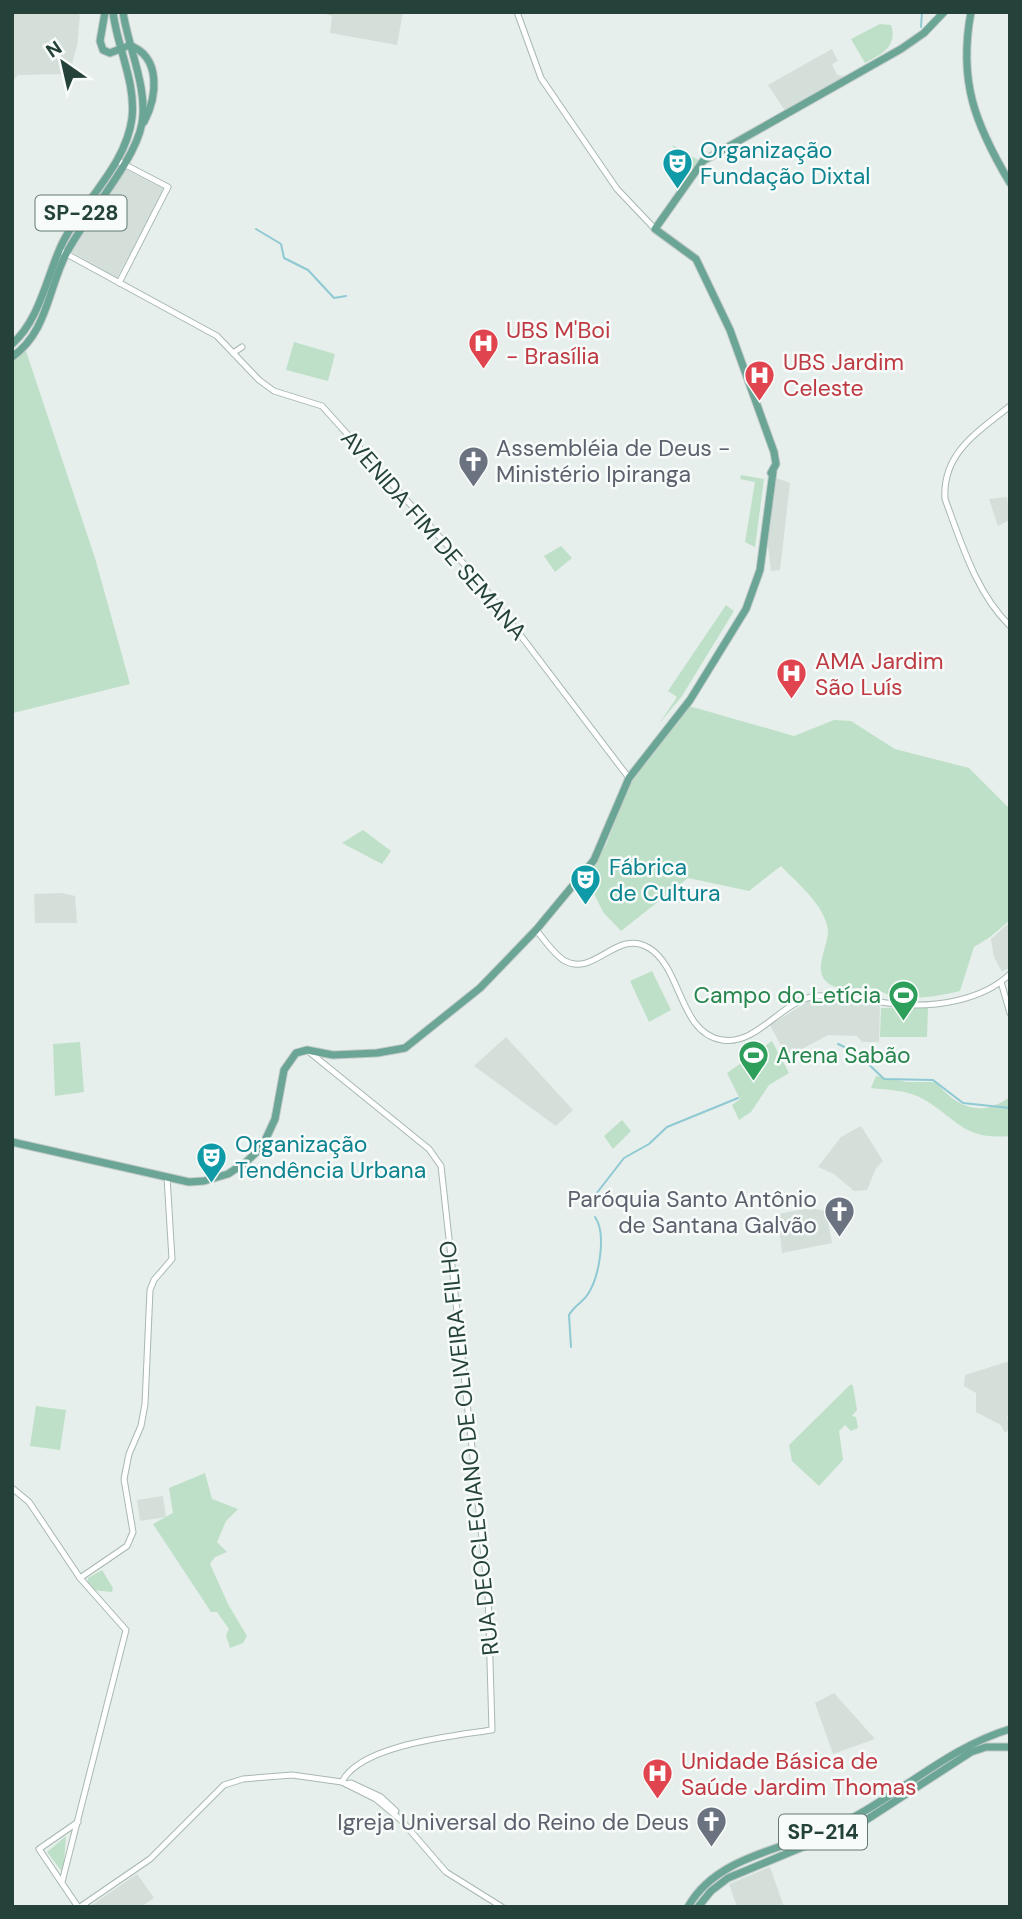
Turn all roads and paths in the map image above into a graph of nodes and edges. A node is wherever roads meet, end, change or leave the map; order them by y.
1 (105, 12) edge
2 (113, 12) edge
3 (123, 12) edge
4 (517, 12) edge
5 (944, 12) edge
6 (971, 12) edge
7 (125, 47) junction
8 (148, 60) junction
9 (133, 62) junction
10 (125, 65) junction
11 (142, 126) junction
12 (120, 161) junction
13 (1010, 183) edge
14 (655, 229) junction
15 (63, 252) junction
16 (119, 283) junction
17 (12, 344) edge
18 (242, 347) dead end
19 (233, 353) junction
20 (12, 357) edge
21 (1010, 406) edge
22 (1010, 626) edge
23 (629, 778) junction
24 (536, 930) junction
25 (1010, 974) edge
26 (1001, 982) junction
27 (1010, 1013) edge
28 (306, 1050) junction
29 (12, 1142) edge
30 (167, 1177) junction
31 (12, 1488) edge
32 (80, 1578) junction
33 (1010, 1729) edge
34 (1009, 1744) edge
35 (344, 1783) junction
36 (78, 1822) junction
37 (67, 1829) junction
38 (74, 1836) junction
39 (62, 1882) junction
40 (691, 1905) edge
41 (79, 1907) edge
42 (502, 1907) edge

1 - 7 main road
2 - 7 main road, SP-228
3 - 7 main road, SP-228
4 - 14 street
5 - 14 main road
6 - 13 main road
7 - 8 main road
7 - 9 main road, SP-228
7 - 10 main road, SP-228
8 - 9 main road
8 - 11 main road
9 - 10 main road
9 - 11 main road, SP-228
10 - 12 main road, SP-228
11 - 12 main road, SP-228
12 - 15 main road, SP-228
12 - 16 street
14 - 23 main road
15 - 16 street, AVENIDA FIM DE SEMANA
15 - 17 main road, SP-228
15 - 20 main road, SP-228
16 - 19 street, AVENIDA FIM DE SEMANA
18 - 19 street
19 - 23 street, AVENIDA FIM DE SEMANA
21 - 22 street
23 - 24 main road
24 - 26 street
24 - 28 main road
25 - 26 street
26 - 27 street
28 - 30 main road
28 - 35 street, RUA DEOCLECIANO DE OLIVEIRA FILHO
29 - 30 main road
30 - 32 street
31 - 32 street
32 - 36 street
33 - 40 main road, SP-214
34 - 40 main road, SP-214
35 - 41 street
35 - 42 street
36 - 37 street
36 - 38 street
37 - 38 street
37 - 39 street
38 - 39 street
39 - 41 street

